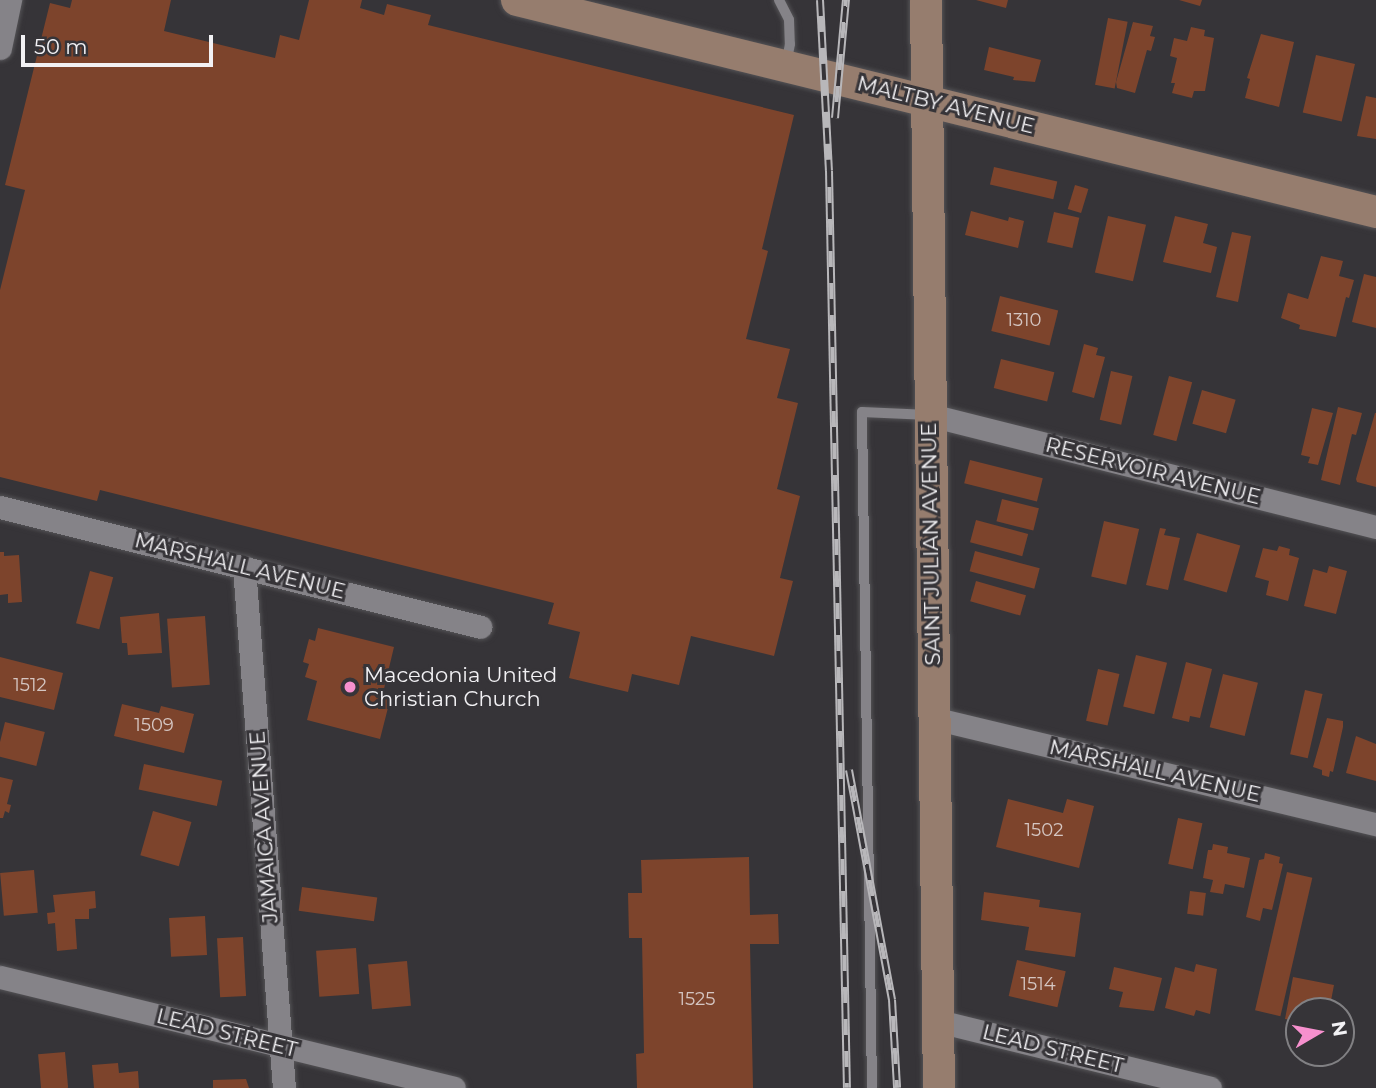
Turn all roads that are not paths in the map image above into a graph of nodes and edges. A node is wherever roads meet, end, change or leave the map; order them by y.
1 (9, 0) edge
2 (516, 0) edge
3 (779, 0) edge
4 (926, 0) edge
5 (0, 48) edge
6 (785, 66) junction
7 (927, 99) junction
8 (1376, 212) edge
9 (930, 415) junction
10 (0, 507) edge
11 (1376, 527) edge
12 (244, 567) junction
13 (480, 627) dead end
14 (933, 718) junction
15 (1376, 824) edge
16 (0, 977) edge
17 (938, 1021) junction
18 (280, 1047) junction
19 (284, 1088) edge
20 (454, 1088) edge
21 (872, 1088) edge
22 (939, 1088) edge
23 (1210, 1088) edge

1 - 5 street
2 - 6 street, MALTBY AVENUE
3 - 6 lane
4 - 7 street, SAINT JULIAN AVENUE
6 - 7 street, MALTBY AVENUE
7 - 8 street, MALTBY AVENUE
7 - 9 street, SAINT JULIAN AVENUE
9 - 11 street, RESERVOIR AVENUE
9 - 14 street, SAINT JULIAN AVENUE
9 - 21 lane
10 - 12 street, MARSHALL AVENUE
12 - 13 street, MARSHALL AVENUE
12 - 18 street, JAMAICA AVENUE
14 - 15 street, MARSHALL AVENUE
14 - 17 street, SAINT JULIAN AVENUE
16 - 18 street, LEAD STREET
17 - 22 street, SAINT JULIAN AVENUE
17 - 23 street, LEAD STREET
18 - 19 street, JAMAICA AVENUE
18 - 20 street, LEAD STREET

